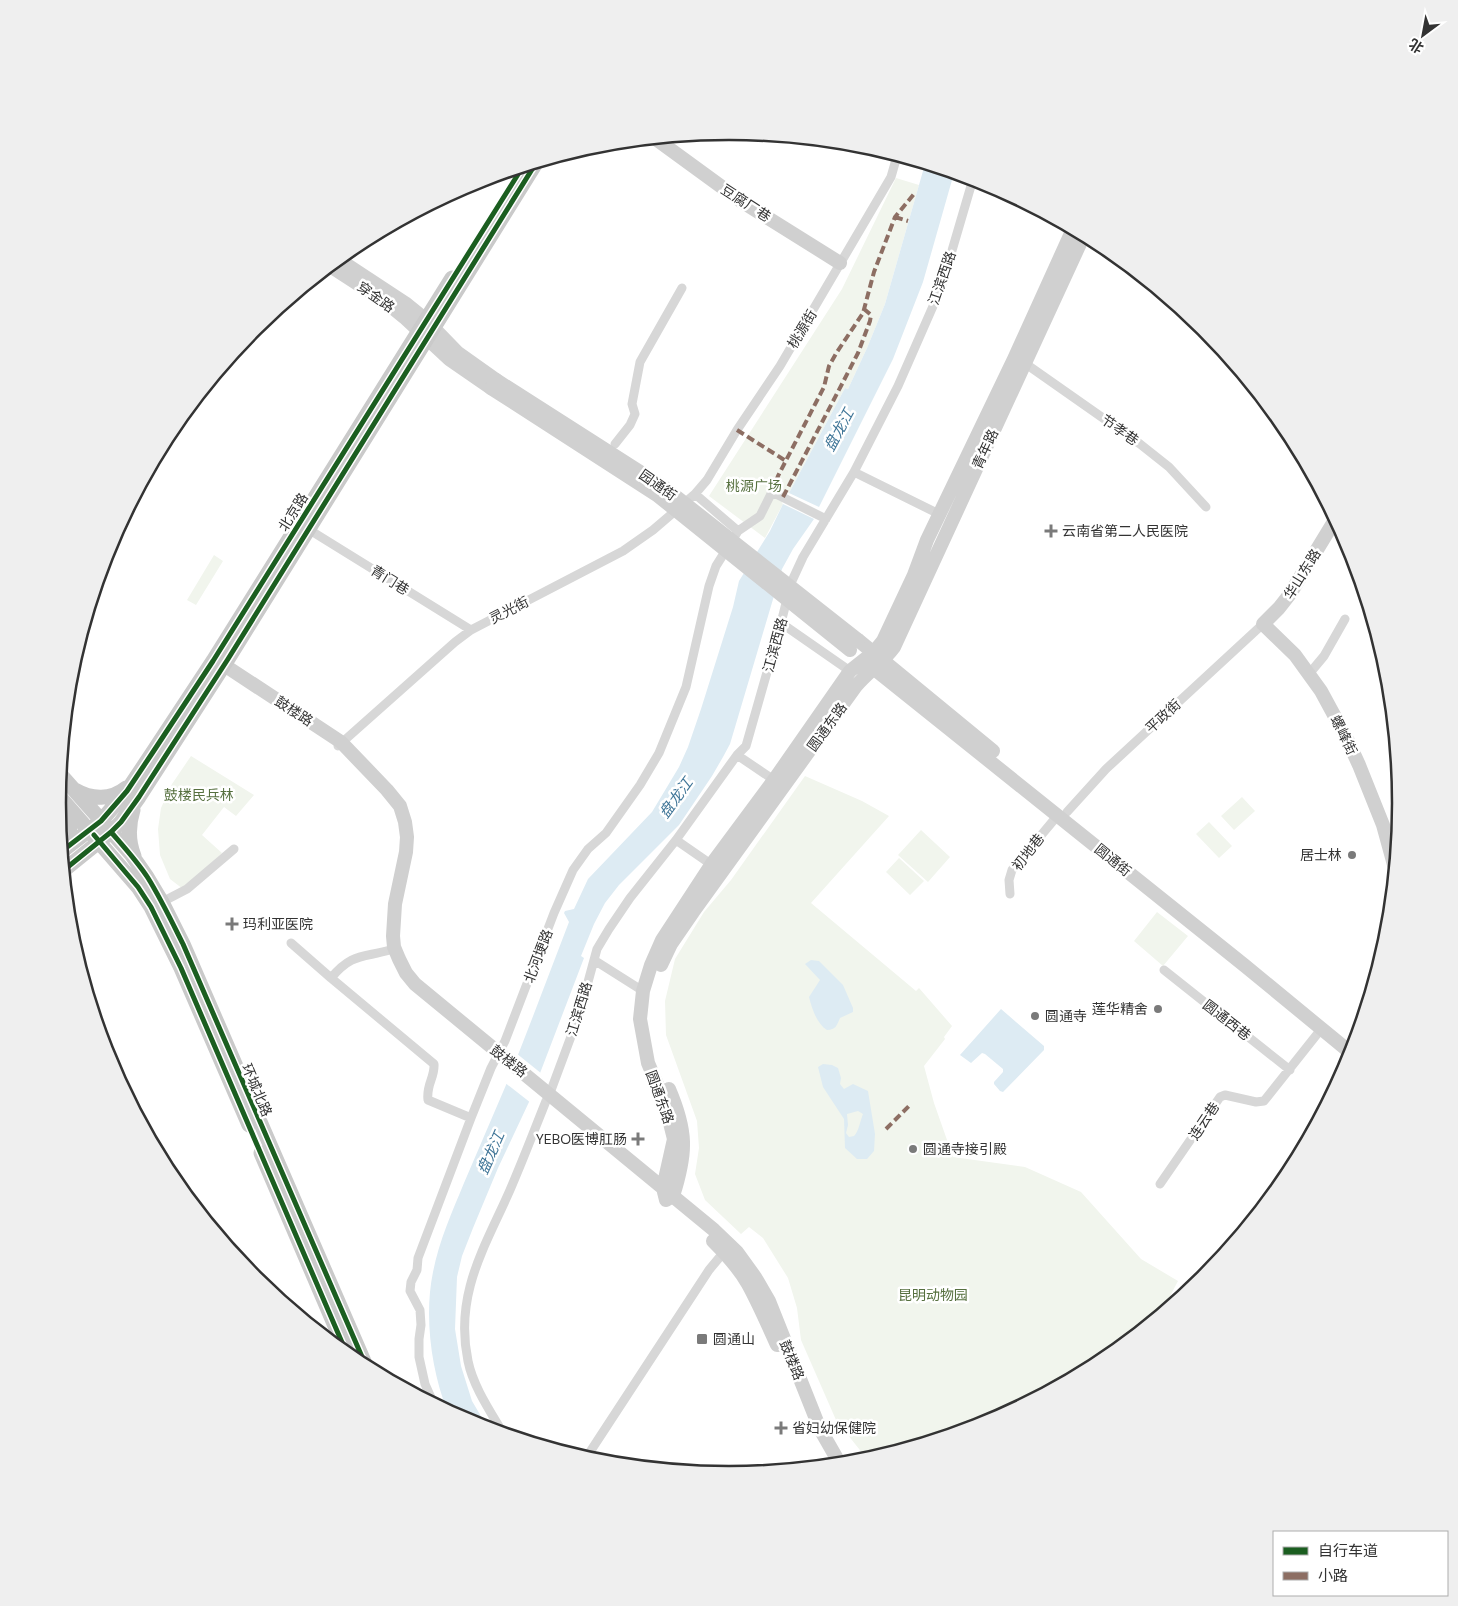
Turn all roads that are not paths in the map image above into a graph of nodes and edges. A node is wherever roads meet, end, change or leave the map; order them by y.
1 (663, 144) edge
2 (895, 162) edge
3 (531, 171) edge
4 (518, 174) edge
5 (971, 186) edge
6 (1070, 235) edge
7 (1081, 242) edge
8 (840, 263) junction
9 (345, 264) edge
10 (336, 270) edge
11 (682, 288) dead end
12 (426, 330) junction
13 (1026, 364) junction
14 (615, 444) dead end
15 (854, 472) junction
16 (695, 494) junction
17 (1206, 508) dead end
18 (940, 515) junction
19 (822, 517) junction
20 (1331, 528) edge
21 (308, 529) junction
22 (738, 531) junction
23 (1344, 620) dead end
24 (781, 623) junction
25 (1263, 624) junction
26 (471, 630) junction
27 (874, 661) junction
28 (222, 667) junction
29 (850, 671) junction
30 (1309, 674) junction
31 (340, 744) junction
32 (737, 755) junction
33 (774, 780) junction
34 (133, 782) junction
35 (66, 794) edge
36 (66, 796) edge
37 (139, 797) junction
38 (66, 803) edge
39 (1062, 814) junction
40 (100, 831) junction
41 (676, 840) junction
42 (68, 842) edge
43 (234, 849) dead end
44 (1390, 849) edge
45 (69, 855) edge
46 (69, 858) edge
47 (140, 866) junction
48 (122, 868) junction
49 (717, 868) junction
50 (1010, 894) dead end
51 (162, 902) junction
52 (291, 943) dead end
53 (390, 950) junction
54 (594, 960) junction
55 (1164, 970) dead end
56 (331, 978) junction
57 (643, 991) junction
58 (1324, 1026) junction
59 (1347, 1041) edge
60 (1345, 1047) edge
61 (501, 1059) junction
62 (1290, 1070) junction
63 (548, 1097) junction
64 (471, 1118) junction
65 (1160, 1184) dead end
66 (667, 1195) junction
67 (724, 1252) junction
68 (341, 1340) edge
69 (361, 1354) edge
70 (429, 1393) edge
71 (498, 1424) edge
72 (591, 1451) edge
73 (836, 1457) edge
74 (826, 1458) edge

1 - 8 main road, 豆腐厂巷
2 - 8 street, 桃源街
3 - 12 main road, 北京路
4 - 12 main road, 北京路
5 - 15 street, 江滨西路
6 - 18 main road, 青年路
7 - 13 main road, 青年路
8 - 16 street, 桃源街
9 - 12 main road, 穿金路
10 - 12 main road, 穿金路
11 - 14 street
12 - 21 main road, 北京路
12 - 27 main road, 园通街, bridge
12 - 34 main road, 北京路
13 - 17 street, 节孝巷
13 - 27 main road, 青年路
15 - 18 street
15 - 19 street, 江滨西路
16 - 22 street
16 - 26 street, 灵光街
18 - 27 main road, 青年路
19 - 22 street
19 - 24 street, 江滨西路
20 - 25 main road, 华山东路
21 - 26 street, 青门巷
21 - 28 main road, 北京路
22 - 61 street, 北河埂路
23 - 30 street
24 - 29 street
24 - 32 street, 江滨西路
25 - 30 main road, 螺峰街
25 - 39 street, 平政街
26 - 31 street, 灵光街
27 - 29 main road, 圆通东路
27 - 39 main road, 圆通街
27 - 49 main road, 圆通东路
28 - 31 main road, 鼓楼路
28 - 37 main road, 北京路
29 - 33 main road, 圆通东路
30 - 44 main road, 螺峰街
31 - 53 main road, 鼓楼路
31 - 61 main road, 鼓楼路
32 - 33 street
32 - 41 street, 江滨西路
33 - 49 main road, 圆通东路
34 - 35 main road
34 - 40 main road, 北京路
36 - 40 main road, 环城北路
37 - 40 main road, 北京路
37 - 47 main road
38 - 42 main road
39 - 50 street, 初地巷
39 - 58 main road, 圆通街
40 - 45 main road, 北京路
40 - 47 main road, 环城北路
40 - 48 main road, 环城北路
41 - 49 street
41 - 54 street, 江滨西路
43 - 51 street
46 - 48 main road
47 - 51 main road, 环城北路
48 - 68 main road, 环城北路
49 - 57 main road, 圆通东路
49 - 66 main road, 圆通东路
51 - 69 main road, 环城北路
52 - 56 street
53 - 56 street
53 - 61 main road, 鼓楼路
54 - 57 street
54 - 63 street, 江滨西路
55 - 62 street, 圆通西巷
56 - 64 street
57 - 66 main road, 圆通东路
58 - 59 main road, 圆通街
58 - 60 main road, 圆通街
58 - 62 street, 连云巷
61 - 63 main road, 鼓楼路
61 - 64 street, 北河埂路
62 - 65 street, 连云巷
63 - 66 main road, 鼓楼路
63 - 71 street, 江滨西路
64 - 70 street, 北河埂路
66 - 67 main road, 鼓楼路
66 - 73 main road, 鼓楼路
67 - 72 street
67 - 74 main road, 鼓楼路

